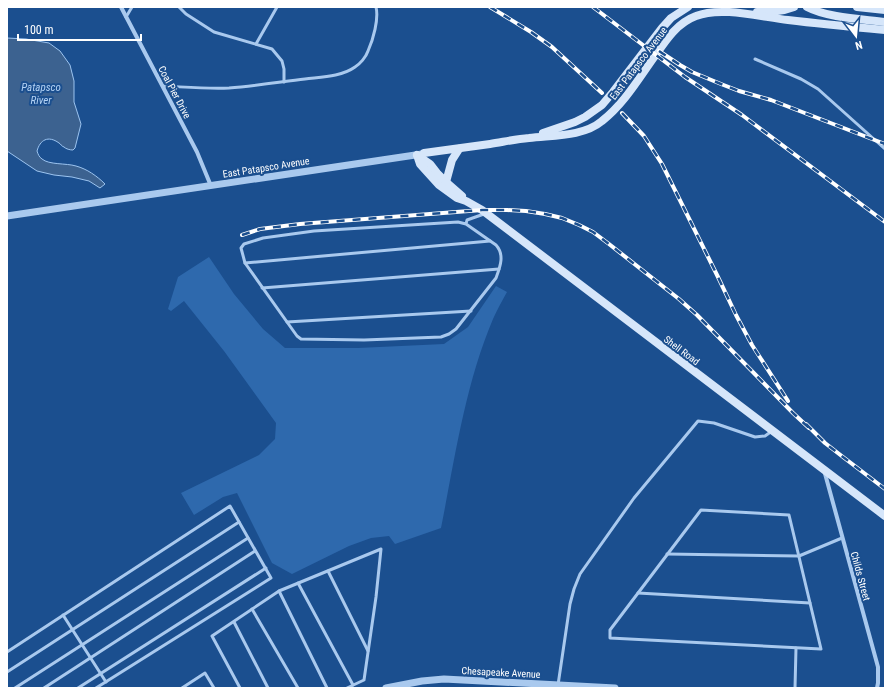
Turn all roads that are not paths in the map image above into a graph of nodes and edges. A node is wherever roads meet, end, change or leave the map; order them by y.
1 (122, 7) edge
2 (132, 7) edge
3 (180, 7) edge
4 (277, 7) edge
5 (376, 7) edge
6 (688, 7) edge
7 (794, 7) edge
8 (807, 7) edge
9 (856, 7) edge
10 (885, 10) edge
11 (728, 12) junction
12 (126, 17) junction
13 (885, 22) edge
14 (885, 30) edge
15 (256, 44) junction
16 (755, 59) dead end
17 (284, 82) junction
18 (163, 86) junction
19 (529, 138) junction
20 (459, 149) junction
21 (885, 149) edge
22 (420, 154) junction
23 (446, 182) junction
24 (211, 186) junction
25 (466, 201) junction
26 (486, 213) junction
27 (7, 216) edge
28 (466, 224) junction
29 (490, 241) junction
30 (245, 263) junction
31 (500, 269) junction
32 (262, 288) junction
33 (471, 311) junction
34 (287, 322) junction
35 (772, 431) junction
36 (823, 470) junction
37 (885, 516) edge
38 (239, 522) junction
39 (248, 538) junction
40 (842, 538) junction
41 (255, 551) junction
42 (667, 554) junction
43 (799, 556) junction
44 (266, 568) junction
45 (328, 571) junction
46 (298, 583) junction
47 (279, 591) junction
48 (638, 594) junction
49 (810, 603) junction
50 (252, 609) junction
51 (63, 615) junction
52 (234, 622) junction
53 (72, 630) junction
54 (82, 645) junction
55 (796, 648) junction
56 (368, 651) junction
57 (7, 652) edge
58 (90, 658) junction
59 (7, 672) edge
60 (101, 673) junction
61 (106, 682) junction
62 (424, 684) edge
63 (353, 685) junction
64 (558, 685) junction
65 (583, 687) edge
66 (15, 688) edge
67 (44, 688) edge
68 (78, 688) edge
69 (96, 688) edge
70 (182, 688) edge
71 (214, 688) edge
72 (240, 688) edge
73 (268, 688) edge
74 (298, 688) edge
75 (327, 688) edge
76 (347, 688) edge
77 (386, 688) edge
78 (615, 688) edge
79 (795, 688) edge
80 (877, 688) edge

1 - 12 street, Coal Pier Drive
2 - 12 lane
3 - 15 lane
4 - 15 lane
5 - 17 lane
6 - 19 main road, East Patapsco Avenue
7 - 11 main road
8 - 13 main road
9 - 10 main road
11 - 14 main road, East Patapsco Avenue
11 - 19 main road, East Patapsco Avenue
12 - 18 street, Coal Pier Drive
15 - 17 lane
16 - 21 lane
17 - 18 lane
18 - 24 street, Coal Pier Drive
19 - 20 main road, East Patapsco Avenue
20 - 22 main road, East Patapsco Avenue
20 - 23 main road
22 - 23 main road, Shell Road
22 - 24 street, East Patapsco Avenue
22 - 25 main road, Shell Road
23 - 25 main road, Shell Road
24 - 27 street, East Patapsco Avenue
25 - 26 main road, Shell Road
26 - 28 lane
26 - 35 main road, Shell Road
28 - 29 lane
28 - 30 lane
29 - 30 lane
29 - 31 lane
30 - 32 lane
31 - 32 lane
31 - 33 lane
32 - 34 lane
33 - 34 lane
33 - 34 lane
35 - 36 main road, Shell Road
35 - 64 lane
36 - 37 main road, Shell Road
36 - 40 street, Childs Street
38 - 39 lane
38 - 51 lane
38 - 53 lane
39 - 41 lane
39 - 54 lane
40 - 43 lane
40 - 80 street, Childs Street
41 - 44 lane
41 - 58 lane
42 - 43 lane
42 - 43 lane
42 - 48 lane
43 - 49 lane
44 - 60 lane
44 - 61 lane
45 - 46 lane
45 - 56 lane
45 - 56 lane
46 - 47 lane
46 - 63 lane
47 - 50 lane
47 - 75 lane
48 - 49 lane
48 - 55 lane
49 - 55 lane
50 - 52 lane
50 - 74 lane
51 - 53 lane
51 - 57 lane
52 - 72 lane
52 - 73 lane
53 - 54 lane
53 - 59 lane
54 - 58 lane
54 - 66 lane
55 - 79 lane
56 - 63 lane
58 - 60 lane
58 - 67 lane
60 - 61 lane
60 - 68 lane
61 - 69 lane
62 - 64 street, Chesapeake Avenue
62 - 77 street, Chesapeake Avenue
63 - 76 lane
64 - 65 street, Chesapeake Avenue
65 - 78 street, Chesapeake Avenue
70 - 71 lane

